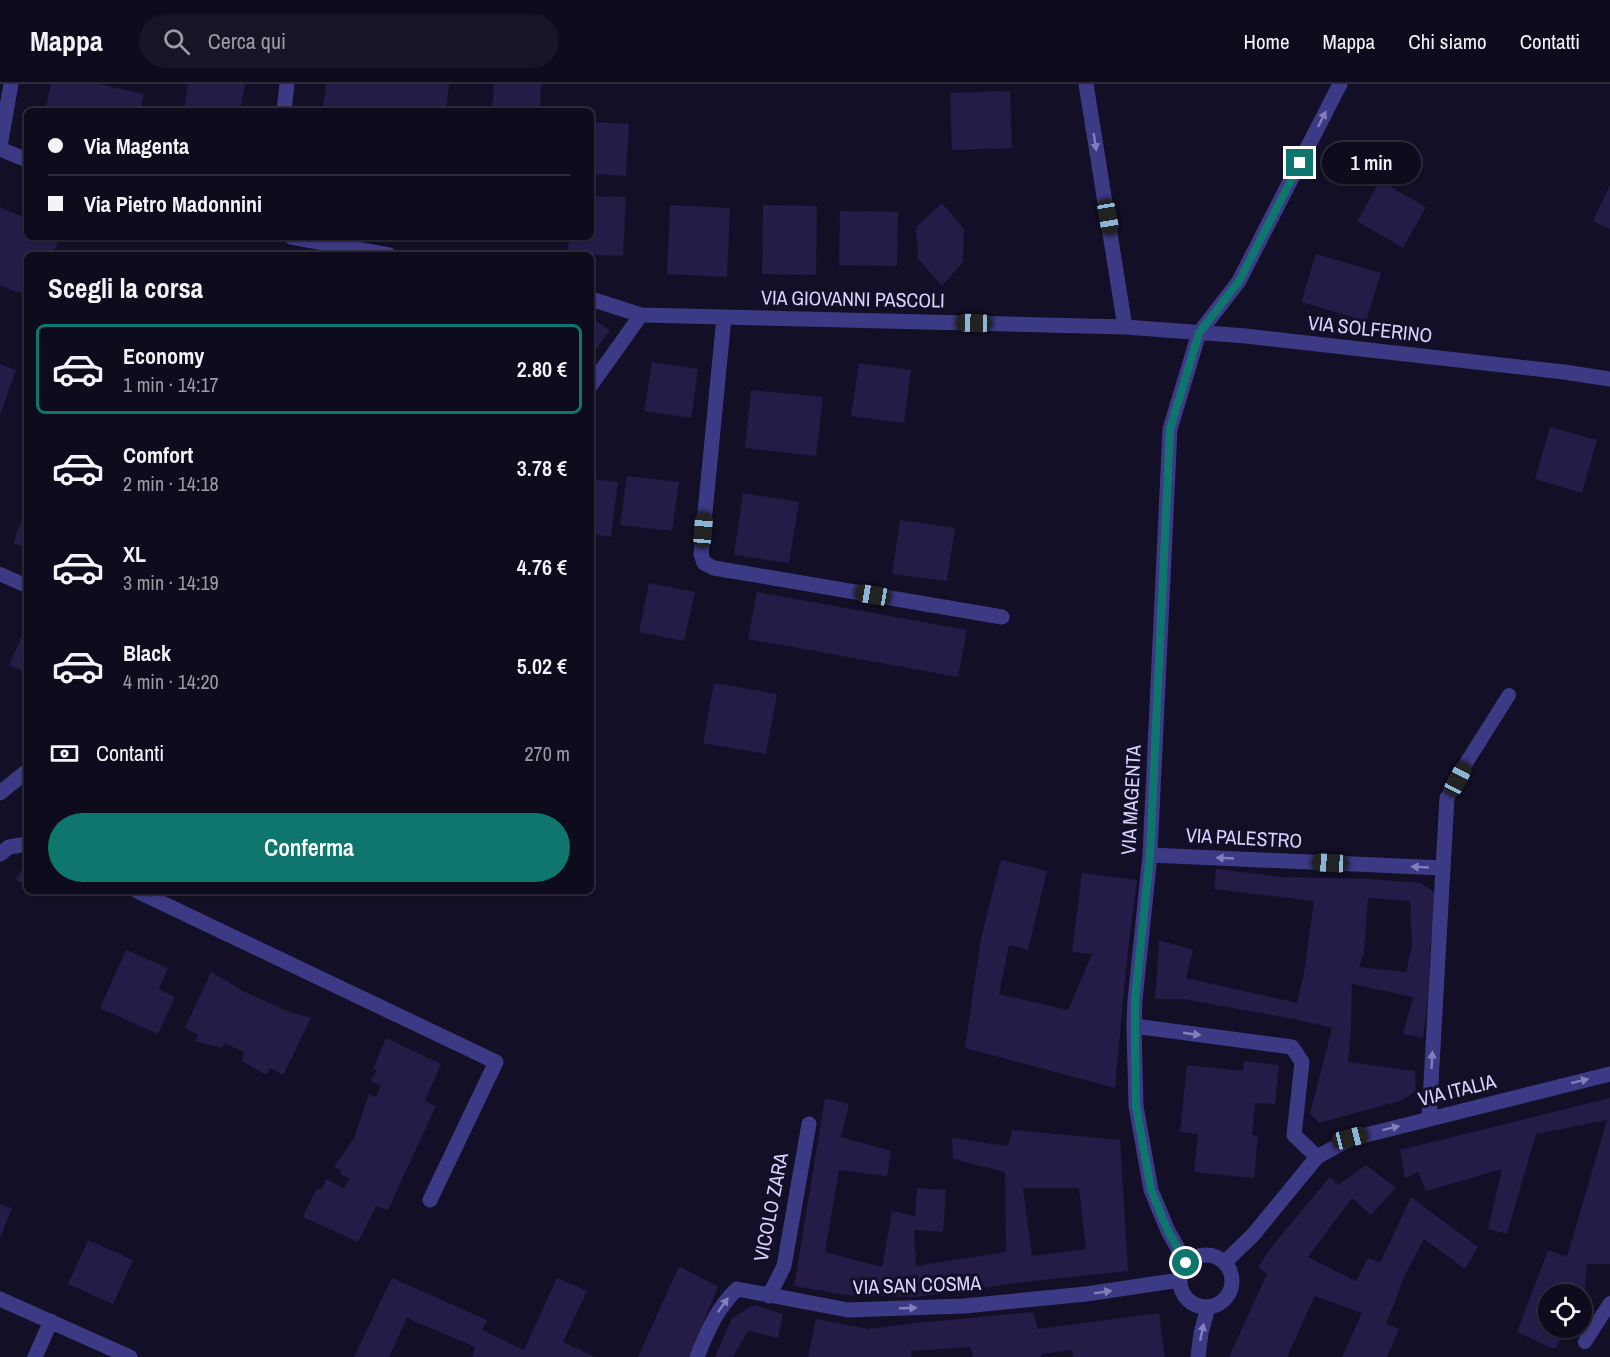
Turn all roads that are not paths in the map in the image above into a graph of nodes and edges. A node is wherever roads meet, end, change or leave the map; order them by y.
1 (11, 84) edge
2 (287, 84) edge
3 (1086, 84) edge
4 (1340, 84) edge
5 (284, 108) edge
6 (0, 147) edge
7 (24, 159) edge
8 (307, 240) edge
9 (373, 252) edge
10 (594, 300) edge
11 (640, 315) junction
12 (724, 317) junction
13 (1125, 327) junction
14 (1199, 333) junction
15 (1610, 379) edge
16 (594, 381) edge
17 (0, 574) edge
18 (24, 585) edge
19 (1002, 617) dead end
20 (1509, 695) dead end
21 (24, 773) edge
22 (0, 793) edge
23 (1447, 798) joint
24 (24, 844) edge
25 (0, 854) edge
26 (1150, 855) junction
27 (1443, 868) junction
28 (143, 894) edge
29 (1134, 1026) junction
30 (1610, 1074) edge
31 (1429, 1119) junction
32 (809, 1124) dead end
33 (1317, 1157) junction
34 (430, 1200) dead end
35 (1225, 1262) junction
36 (1186, 1263) junction
37 (1180, 1280) junction
38 (769, 1296) junction
39 (0, 1299) edge
40 (1610, 1303) edge
41 (1208, 1307) junction
42 (51, 1321) junction
43 (1585, 1342) dead end
44 (35, 1357) edge
45 (130, 1357) edge
46 (697, 1357) edge
47 (1198, 1357) edge

1 - 6 street
2 - 5 street
3 -> 13 street
14 -> 4 street
6 - 7 street
8 - 9 street
10 - 11 street, VIA GIOVANNI PASCOLI
11 - 12 street, VIA GIOVANNI PASCOLI
11 - 16 street
12 - 13 street, VIA GIOVANNI PASCOLI
12 - 19 street
13 - 14 street, VIA SOLFERINO
14 - 15 street, VIA SOLFERINO
14 - 26 street, VIA MAGENTA
17 - 18 lane
20 - 23 lane
21 - 22 street
23 - 27 street
24 - 25 street
27 -> 26 street, VIA PALESTRO
26 - 29 street, VIA MAGENTA
31 -> 27 street
28 - 34 street
29 -> 33 street
29 - 36 street, VIA MAGENTA
31 -> 30 street, VIA ITALIA
33 -> 31 street, VIA ITALIA
32 - 38 street, VICOLO ZARA
33 - 35 street
35 - 36 street
35 - 41 street
36 - 37 street
38 -> 37 street, VIA SAN COSMA
37 - 41 street
46 -> 38 street, VIA SAN COSMA
39 - 42 street
40 - 43 lane
47 -> 41 street
42 - 44 street
42 - 45 street

